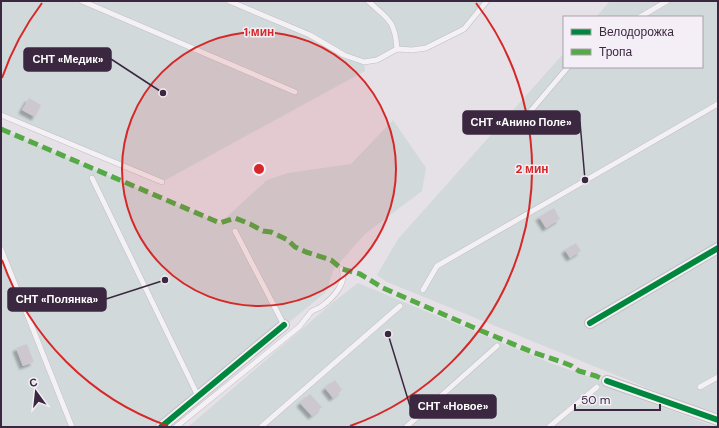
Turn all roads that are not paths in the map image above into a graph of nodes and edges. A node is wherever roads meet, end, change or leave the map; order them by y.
1 (82, 1) edge
2 (229, 1) edge
3 (368, 1) edge
4 (487, 1) edge
5 (667, 1) edge
6 (642, 16) edge
7 (397, 49) junction
8 (567, 68) edge
9 (294, 92) dead end
10 (718, 104) edge
11 (1, 115) edge
12 (523, 120) dead end
13 (92, 178) dead end
14 (162, 182) dead end
15 (235, 231) dead end
16 (718, 248) edge
17 (1, 249) edge
18 (342, 269) dead end
19 (423, 290) dead end
20 (400, 306) dead end
21 (590, 323) dead end
22 (284, 325) joint
23 (498, 346) dead end
24 (718, 377) edge
25 (607, 381) dead end
26 (597, 387) dead end
27 (700, 387) dead end
28 (198, 396) junction
29 (718, 420) edge
30 (72, 427) edge
31 (161, 427) edge
32 (176, 427) edge
33 (261, 427) edge
34 (406, 427) edge
35 (549, 427) edge

1 - 9 lane
2 - 7 lane
3 - 7 lane
4 - 7 lane
5 - 6 lane
8 - 12 lane
10 - 19 lane
11 - 14 lane
13 - 28 lane
15 - 22 lane
16 - 21 street
17 - 30 lane
18 - 32 lane
20 - 33 lane
22 - 28 street
23 - 34 lane
24 - 27 lane
25 - 29 street
26 - 35 lane
28 - 31 street

